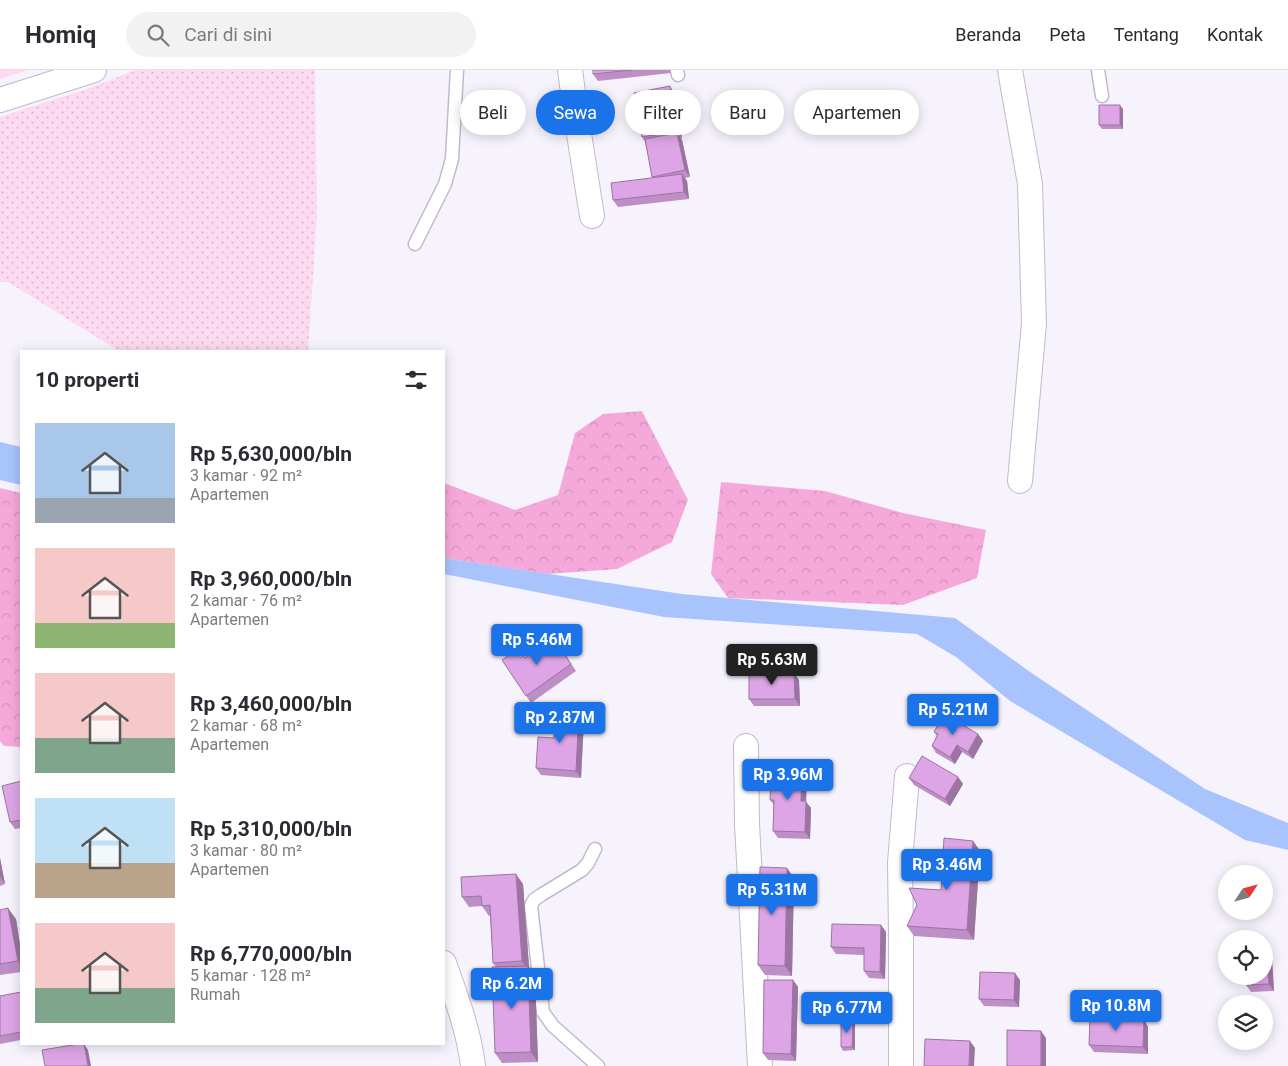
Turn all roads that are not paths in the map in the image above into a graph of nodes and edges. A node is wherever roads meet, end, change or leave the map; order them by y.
1 (94, 70) edge
2 (457, 70) edge
3 (570, 70) edge
4 (1010, 70) edge
5 (1098, 70) edge
6 (1102, 96) dead end
7 (0, 100) edge
8 (592, 216) dead end
9 (415, 244) dead end
10 (1020, 480) dead end
11 (746, 746) dead end
12 (907, 776) dead end
13 (595, 848) dead end
14 (445, 966) edge
15 (473, 1066) edge
16 (598, 1066) edge
17 (760, 1066) edge
18 (901, 1066) edge

1 - 7 street
2 - 9 lane
3 - 8 street
4 - 10 street
5 - 6 lane
11 - 17 street
12 - 18 street
13 - 16 lane
14 - 15 street

